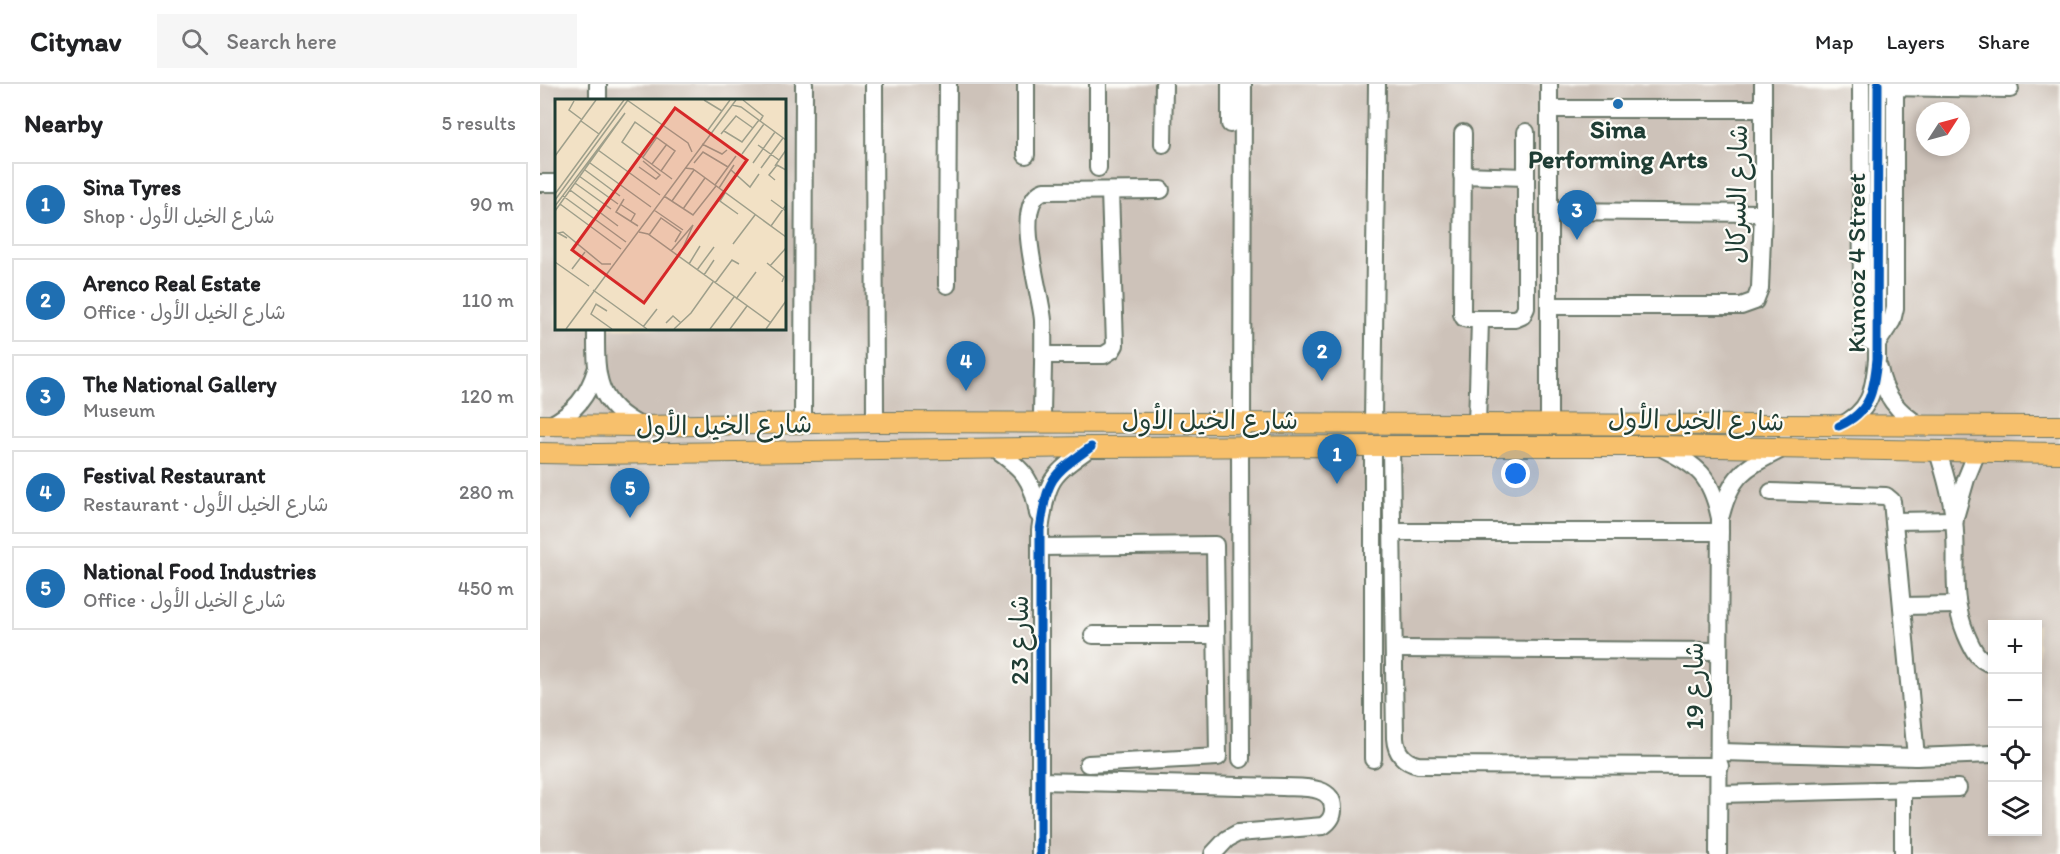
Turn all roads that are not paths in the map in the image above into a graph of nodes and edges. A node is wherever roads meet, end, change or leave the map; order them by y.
1 (804, 84) edge
2 (874, 84) edge
3 (948, 84) edge
4 (1026, 84) edge
5 (1098, 84) edge
6 (1164, 84) edge
7 (1230, 84) edge
8 (1243, 84) edge
9 (1377, 84) edge
10 (1549, 84) edge
11 (1763, 84) edge
12 (1872, 85) edge
13 (1895, 86) edge
14 (2010, 89) dead end
15 (1549, 109) junction
16 (1763, 109) junction
17 (1230, 123) dead end
18 (1526, 132) dead end
19 (1463, 133) dead end
20 (1163, 144) dead end
21 (1026, 155) dead end
22 (1098, 168) dead end
23 (1462, 175) junction
24 (1526, 177) junction
25 (1161, 190) dead end
26 (1110, 191) junction
27 (1550, 211) junction
28 (1763, 213) junction
29 (947, 285) dead end
30 (1549, 306) junction
31 (1480, 320) junction
32 (596, 330) edge
33 (1877, 351) junction
34 (1043, 355) junction
35 (596, 370) junction
36 (875, 422) junction
37 (803, 423) junction
38 (1042, 423) junction
39 (1242, 423) junction
40 (1373, 424) junction
41 (1549, 424) junction
42 (545, 425) edge
43 (1477, 425) junction
44 (641, 426) junction
45 (1839, 426) junction
46 (1921, 426) junction
47 (2060, 426) edge
48 (1240, 446) junction
49 (1382, 446) junction
50 (1659, 446) junction
51 (1091, 447) junction
52 (993, 448) junction
53 (1784, 448) junction
54 (1938, 452) junction
55 (1977, 452) junction
56 (540, 453) edge
57 (2060, 453) edge
58 (1771, 492) dead end
59 (1954, 520) junction
60 (1895, 521) junction
61 (1720, 525) junction
62 (1040, 530) junction
63 (1392, 532) junction
64 (1040, 547) junction
65 (1956, 605) junction
66 (1903, 606) junction
67 (1093, 635) dead end
68 (1216, 635) junction
69 (1394, 649) junction
70 (1719, 651) junction
71 (1988, 662) edge
72 (1988, 754) edge
73 (1916, 757) junction
74 (1241, 759) dead end
75 (1373, 759) dead end
76 (1720, 759) junction
77 (1088, 764) dead end
78 (1040, 781) junction
79 (1958, 788) dead end
80 (1903, 790) junction
81 (1719, 794) junction
82 (1040, 854) edge
83 (1213, 854) edge
84 (1718, 854) edge
85 (1903, 854) edge

1 - 37 street
2 - 36 street
3 - 29 street
4 - 21 street
5 - 22 street
6 - 20 street
7 - 17 street
8 - 39 street
9 - 40 street
10 - 15 street
11 - 16 street
12 - 13 street
12 - 33 street, Kunooz 4 Street
13 - 14 street
13 - 33 street
15 - 16 street, شارع السركال
15 - 27 street
16 - 28 street, شارع السركال
18 - 24 street
19 - 23 street
23 - 24 street
23 - 31 street
24 - 31 street
25 - 26 street
26 - 34 street
26 - 34 street
27 - 28 street
27 - 30 street
28 - 30 street, شارع السركال
30 - 41 street
31 - 43 street
32 - 35 street
33 - 45 street, Kunooz 4 Street
33 - 46 street, Kunooz 4 Street
34 - 38 street
35 - 42 street
35 - 44 street
36 - 37 main road, شارع الخيل الأول
36 - 38 main road, شارع الخيل الأول
37 - 44 main road, شارع الخيل الأول
38 - 39 main road, شارع الخيل الأول
39 - 40 main road, شارع الخيل الأول
40 - 43 main road, شارع الخيل الأول
41 - 43 main road, شارع الخيل الأول
41 - 45 main road, شارع الخيل الأول
42 - 44 main road, شارع الخيل الأول
45 - 46 main road, شارع الخيل الأول
46 - 47 main road, شارع الخيل الأول
48 - 49 main road, شارع الخيل الأول
48 - 51 main road, شارع الخيل الأول
48 - 74 street
49 - 50 main road, شارع الخيل الأول
49 - 63 street
49 - 75 street
50 - 53 main road, شارع الخيل الأول
50 - 61 street, شارع 19
51 - 52 main road, شارع الخيل الأول
51 - 62 street, شارع 23
52 - 56 main road, شارع الخيل الأول
52 - 62 street, شارع 23
53 - 54 main road, شارع الخيل الأول
53 - 61 street, شارع 19
54 - 55 main road, شارع الخيل الأول
54 - 59 street
55 - 57 main road, شارع الخيل الأول
55 - 59 street
58 - 60 street
59 - 60 street
59 - 65 street
60 - 66 street
61 - 63 street
61 - 70 street, شارع 19
62 - 64 street, شارع 23
63 - 69 street
64 - 68 street
64 - 78 street, شارع 23
65 - 66 street
65 - 71 street
66 - 73 street
67 - 68 street
68 - 77 street
69 - 70 street
69 - 76 street
70 - 76 street, شارع 19
72 - 73 street
73 - 76 street
76 - 81 street, شارع 19
78 - 82 street, شارع 23
78 - 83 street
79 - 80 street
80 - 81 street
80 - 85 street
81 - 84 street, شارع 19

